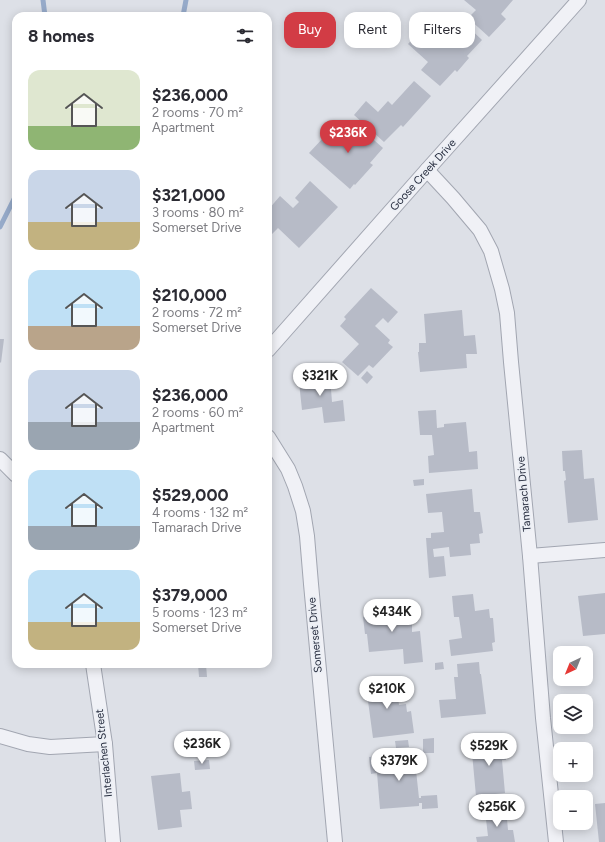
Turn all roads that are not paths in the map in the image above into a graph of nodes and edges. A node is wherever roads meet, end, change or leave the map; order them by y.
1 (579, 0) edge
2 (427, 170) junction
3 (272, 345) edge
4 (272, 443) edge
5 (0, 460) edge
6 (12, 471) edge
7 (605, 550) edge
8 (530, 556) junction
9 (94, 668) edge
10 (0, 736) edge
11 (105, 744) junction
12 (113, 842) edge
13 (335, 842) edge
14 (556, 842) edge

1 - 2 street, Goose Creek Drive
2 - 3 street, Goose Creek Drive
2 - 8 street, Tamarach Drive
4 - 13 street, Somerset Drive
5 - 6 street
7 - 8 street
8 - 14 street, Tamarach Drive
9 - 11 street, Interlachen Street
10 - 11 street
11 - 12 street, Interlachen Street

